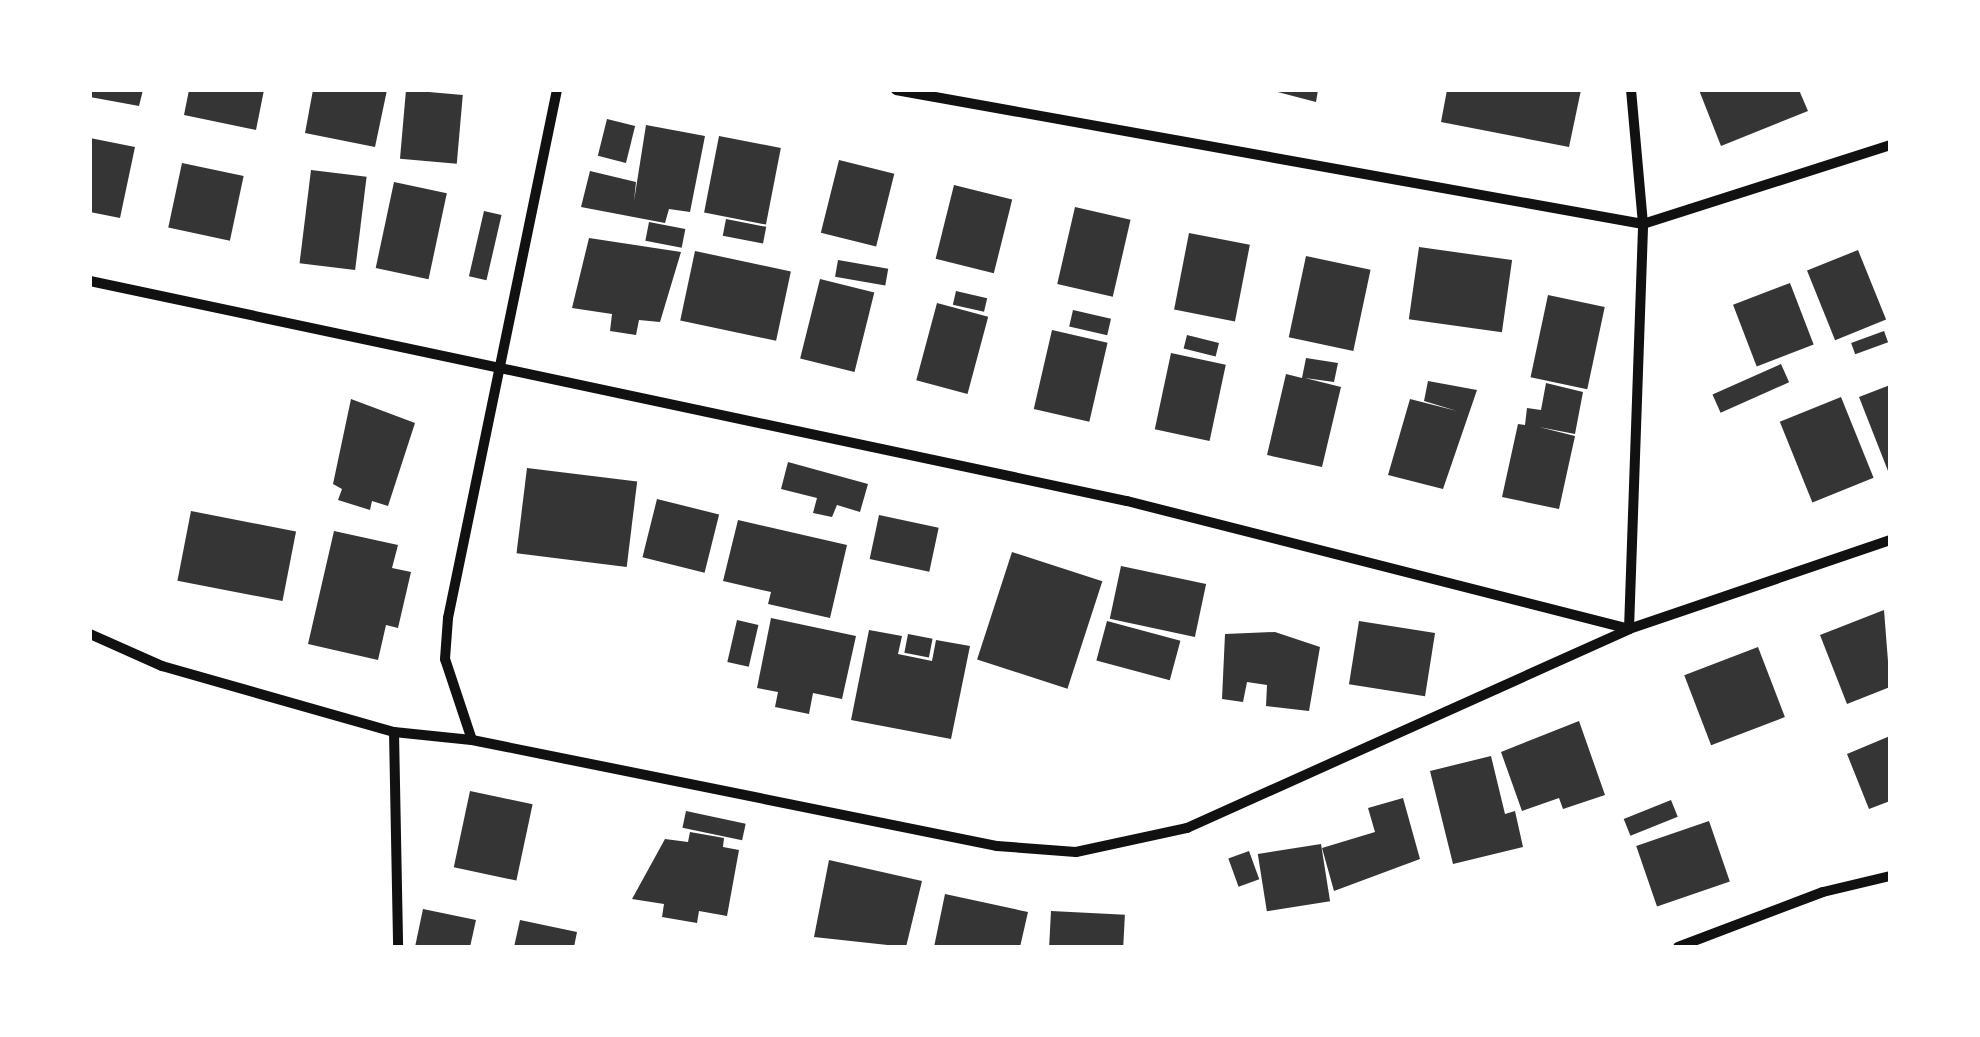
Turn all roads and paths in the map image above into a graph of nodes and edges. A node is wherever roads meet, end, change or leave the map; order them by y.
1 (557, 90) edge
2 (896, 90) edge
3 (1631, 90) edge
4 (1890, 145) edge
5 (1643, 224) junction
6 (90, 281) edge
7 (504, 372) junction
8 (1890, 540) edge
9 (1629, 629) junction
10 (90, 634) edge
11 (394, 732) junction
12 (472, 740) junction
13 (1890, 876) edge
14 (398, 947) edge
15 (1678, 947) edge

1 - 7 street
2 - 5 street
3 - 5 street
4 - 5 street
5 - 9 street
6 - 7 street
7 - 9 street
7 - 12 street
8 - 9 street
9 - 12 street
10 - 11 street
11 - 12 street
11 - 14 street
13 - 15 street

